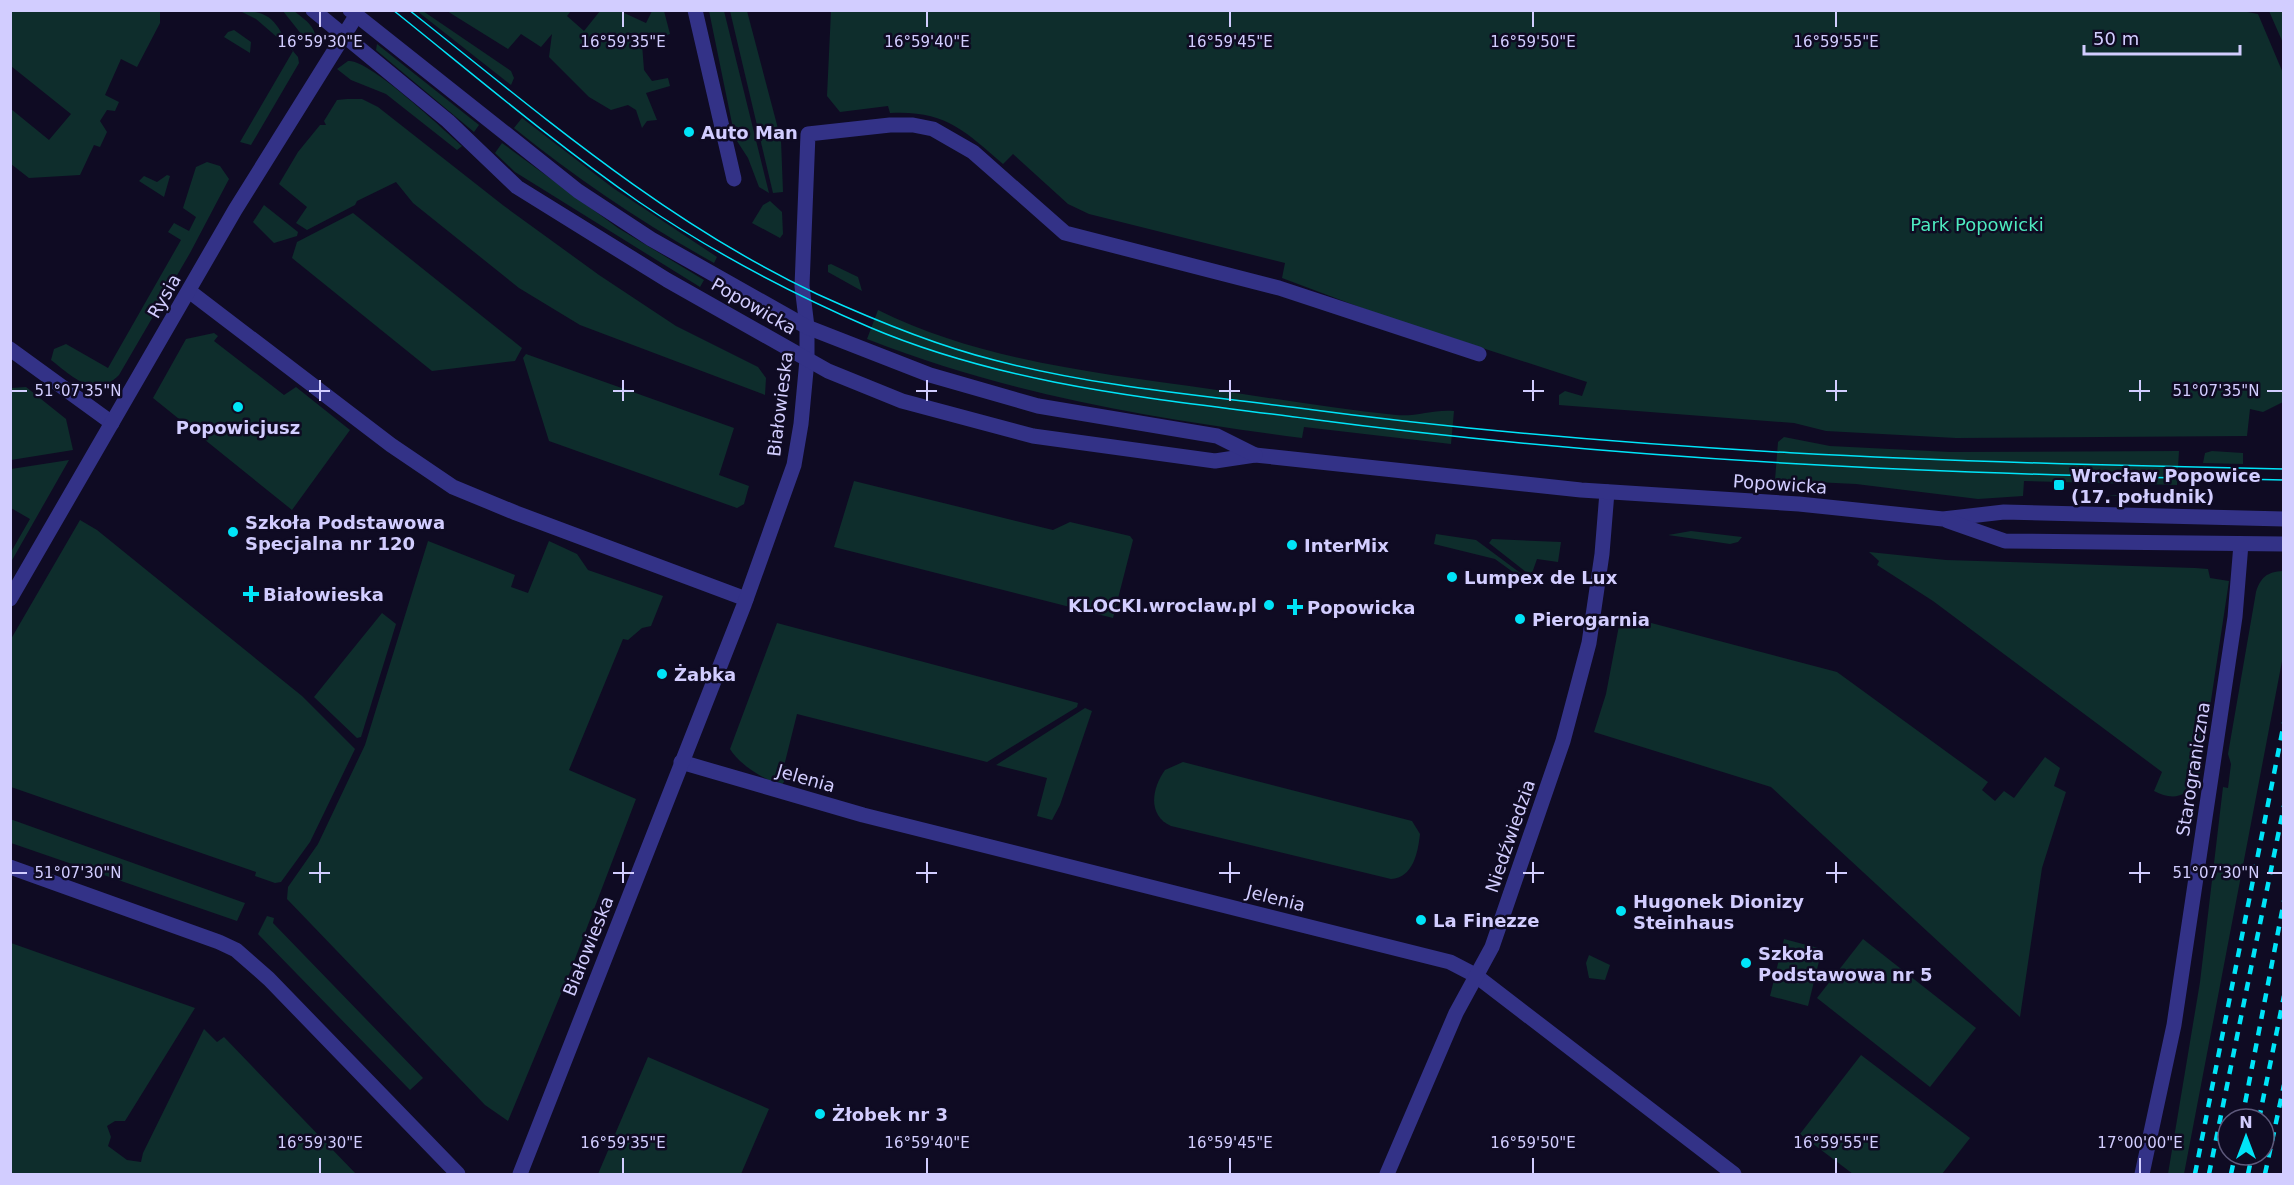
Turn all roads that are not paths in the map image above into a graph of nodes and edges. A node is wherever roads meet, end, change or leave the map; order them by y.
1 (313, 10) edge
2 (695, 10) edge
3 (353, 13) edge
4 (344, 34) junction
5 (734, 179) dead end
6 (189, 291) junction
7 (807, 327) junction
8 (10, 349) edge
9 (1479, 354) dead end
10 (807, 360) junction
11 (112, 423) junction
12 (1255, 455) junction
13 (1607, 492) junction
14 (1943, 519) junction
15 (2283, 519) edge
16 (2241, 544) junction
17 (2283, 544) edge
18 (10, 599) edge
19 (746, 599) junction
20 (681, 762) junction
21 (10, 867) edge
22 (1475, 975) junction
23 (458, 1174) edge
24 (520, 1174) edge
25 (1387, 1174) edge
26 (1734, 1174) edge
27 (2142, 1174) edge

1 - 4 street, Popowicka
2 - 5 street
3 - 4 street, Rysia
3 - 7 street, Popowicka
4 - 6 street, Rysia
4 - 10 street, Popowicka
6 - 11 street, Rysia
6 - 19 street
7 - 9 street, Białowieska
7 - 10 street, Białowieska
7 - 12 street, Popowicka
8 - 11 street
10 - 12 street, Popowicka
10 - 19 street, Białowieska
11 - 18 street, Rysia
12 - 13 street, Popowicka
13 - 14 street, Popowicka
13 - 22 street, Niedźwiedzia
14 - 15 street, Popowicka
14 - 16 street, Popowicka
16 - 17 street, Popowicka
16 - 27 street, Starograniczna
19 - 20 street, Białowieska
20 - 22 street, Jelenia
20 - 24 street, Białowieska
21 - 23 street
22 - 25 street, Niedźwiedzia
22 - 26 street, Jelenia

